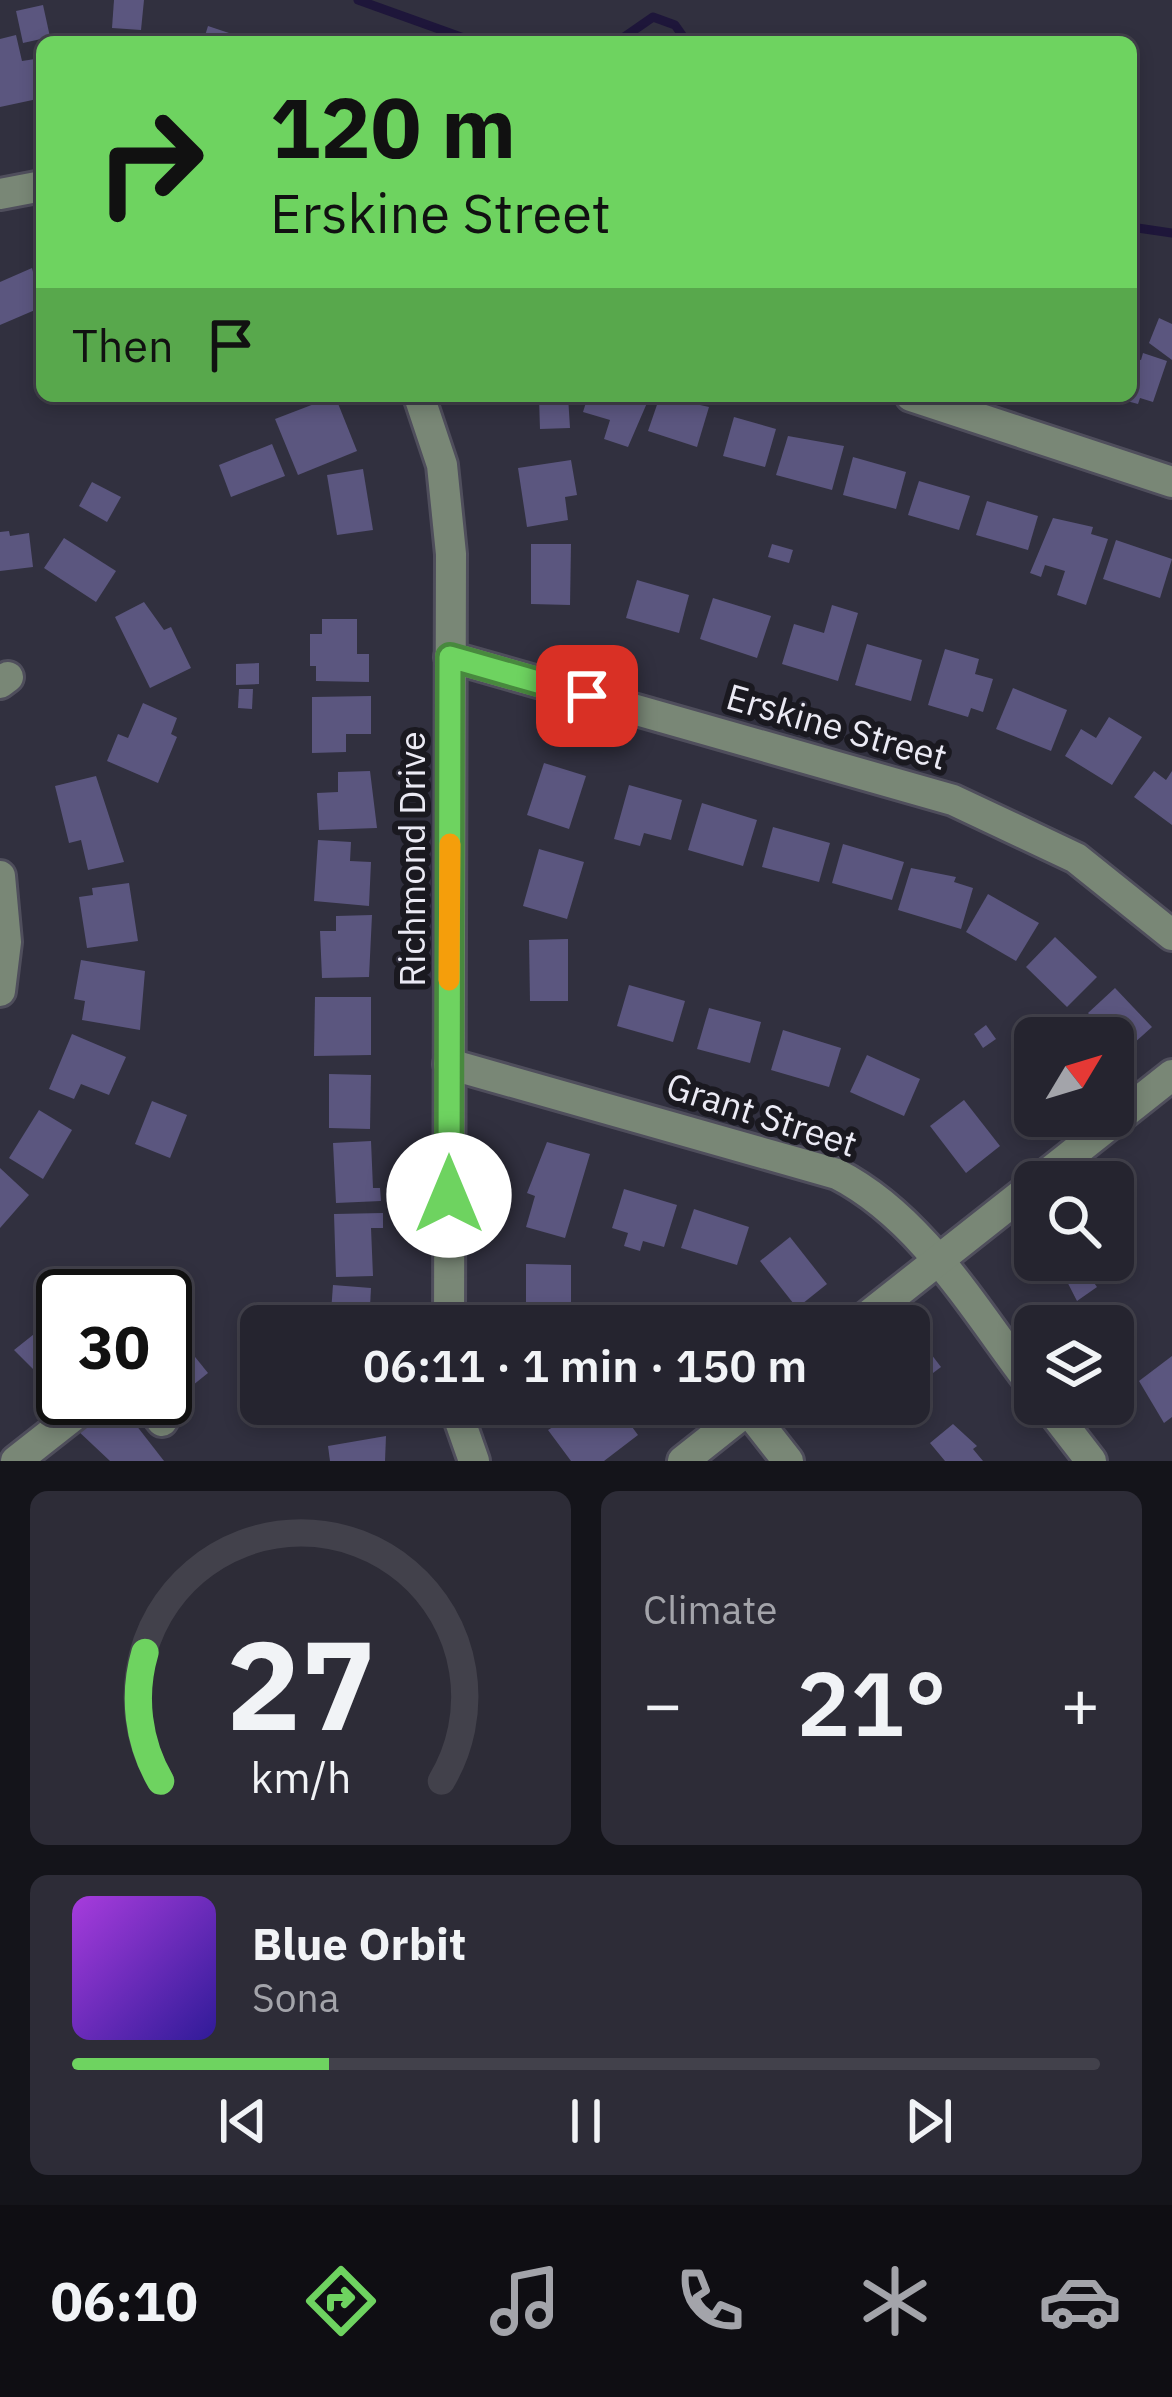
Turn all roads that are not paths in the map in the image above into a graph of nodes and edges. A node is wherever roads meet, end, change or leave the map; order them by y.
1 (36, 187) edge
2 (0, 194) edge
3 (421, 402) edge
4 (928, 402) edge
5 (1172, 482) edge
6 (450, 657) junction
7 (0, 876) edge
8 (1172, 935) edge
9 (0, 992) edge
10 (449, 1064) junction
11 (1172, 1075) edge
12 (1064, 1161) edge
13 (1014, 1200) edge
14 (936, 1262) junction
15 (449, 1305) edge
16 (882, 1305) edge
17 (1014, 1362) edge
18 (62, 1425) edge
19 (461, 1425) edge
20 (729, 1425) edge
21 (764, 1425) edge
22 (1063, 1425) edge
23 (16, 1461) edge
24 (474, 1461) edge
25 (683, 1461) edge
26 (788, 1461) edge
27 (1091, 1461) edge

1 - 2 street
3 - 6 street, Richmond Drive
4 - 5 street
6 - 8 street, Erskine Street
6 - 10 street, Richmond Drive
7 - 9 street
10 - 14 street, Grant Street
10 - 15 street, Richmond Drive
11 - 12 street
13 - 14 street
14 - 16 street
14 - 17 street, Grant Street
18 - 23 street
19 - 24 street
20 - 25 street
21 - 26 street
22 - 27 street

